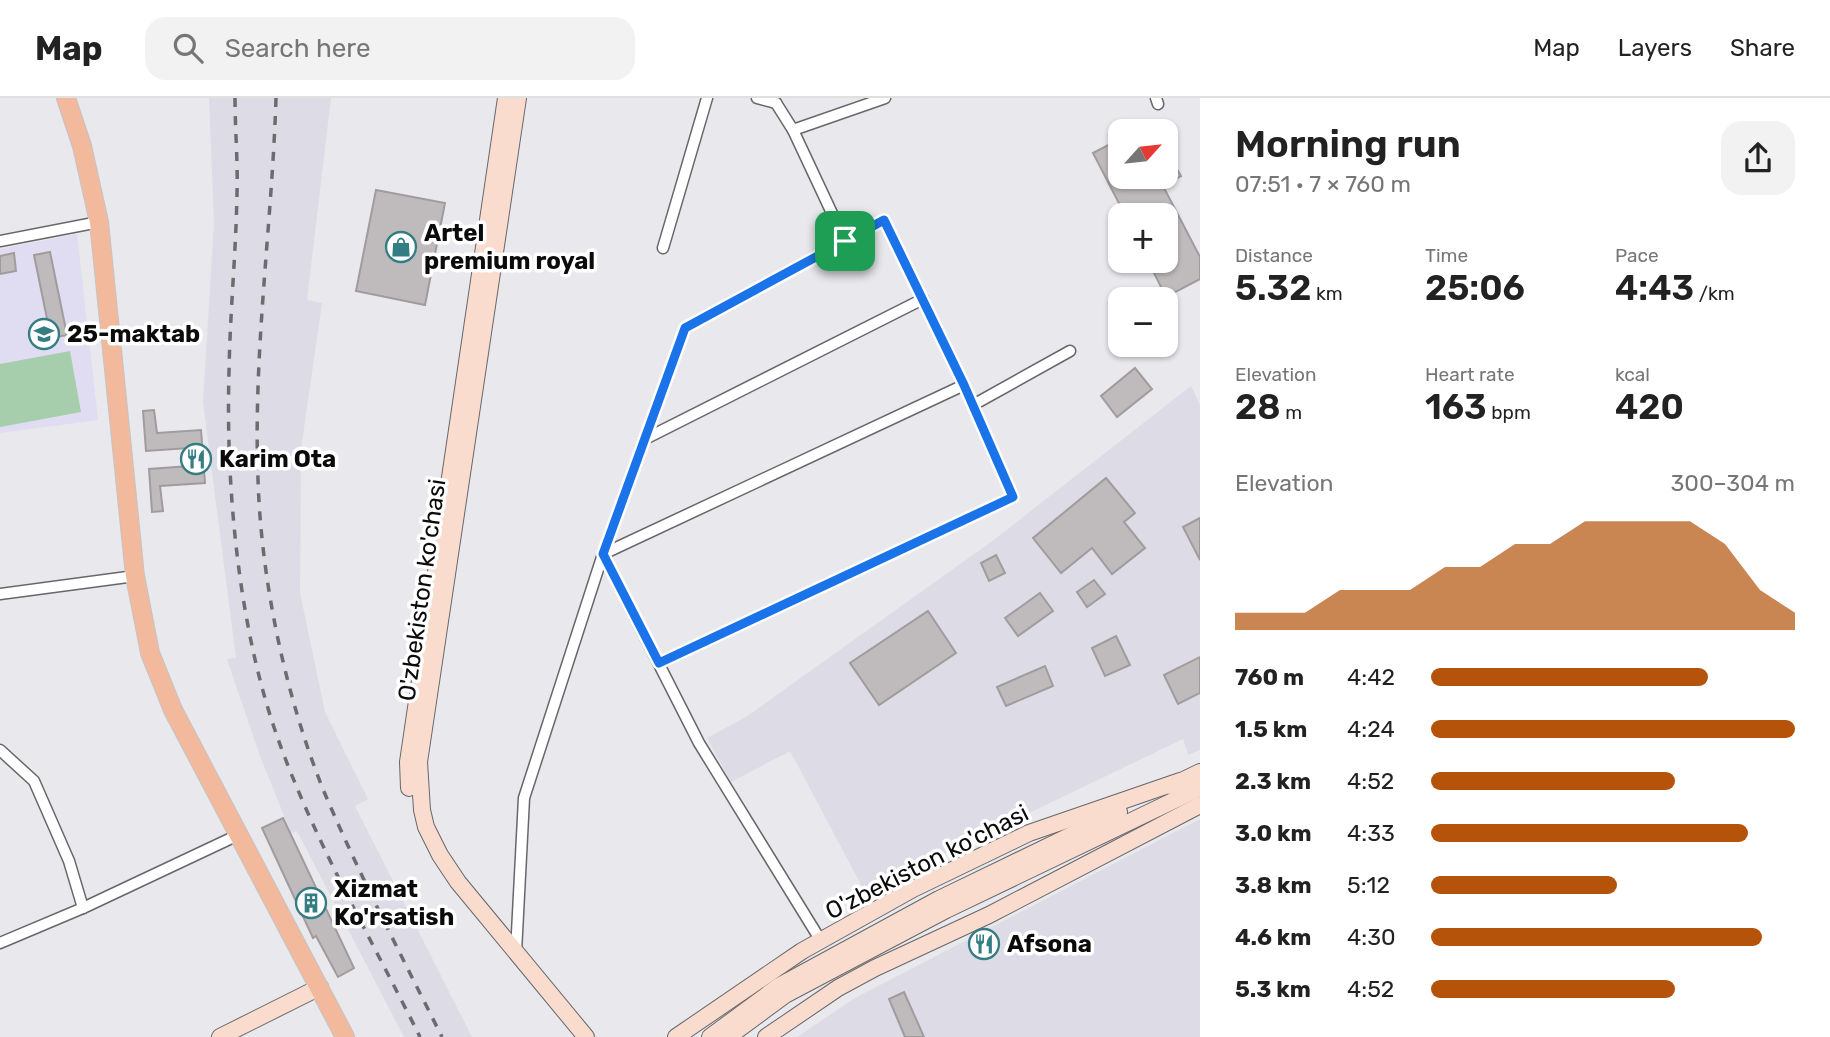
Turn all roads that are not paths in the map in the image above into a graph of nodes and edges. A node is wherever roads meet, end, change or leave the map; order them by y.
1 (66, 98) edge
2 (506, 98) edge
3 (518, 98) edge
4 (707, 98) edge
5 (757, 98) edge
6 (885, 98) edge
7 (777, 101) edge
8 (793, 130) junction
9 (99, 222) junction
10 (0, 241) edge
11 (845, 241) junction
12 (663, 248) dead end
13 (923, 299) junction
14 (1070, 351) dead end
15 (964, 385) junction
16 (973, 405) junction
17 (645, 439) junction
18 (603, 554) junction
19 (135, 576) junction
20 (0, 594) edge
21 (659, 663) junction
22 (0, 750) edge
23 (1200, 772) edge
24 (1180, 781) junction
25 (1200, 788) edge
26 (1200, 805) edge
27 (1151, 812) junction
28 (1145, 832) junction
29 (238, 835) junction
30 (83, 908) junction
31 (821, 941) junction
32 (0, 943) edge
33 (516, 952) junction
34 (320, 987) junction
35 (782, 991) junction
36 (220, 1037) edge
37 (345, 1037) edge
38 (573, 1037) edge
39 (586, 1037) edge
40 (676, 1037) edge
41 (710, 1037) edge
42 (728, 1037) edge
43 (766, 1037) edge

1 - 9 main road
2 - 38 main road, O'zbekiston ko'chasi
3 - 33 main road, O'zbekiston ko'chasi
4 - 12 street
5 - 7 street
6 - 8 street
7 - 8 street
8 - 11 street
9 - 10 street
9 - 19 main road
11 - 13 street
11 - 17 street
13 - 15 street
13 - 17 street
14 - 16 street
15 - 16 street
15 - 18 street
16 - 21 street
17 - 18 street
18 - 21 street
18 - 33 street
19 - 20 street
19 - 29 main road
21 - 31 street
22 - 30 street
23 - 24 main road, O'zbekiston ko'chasi
24 - 31 main road, O'zbekiston ko'chasi
24 - 35 main road, O'zbekiston ko'chasi
25 - 27 main road
26 - 28 main road
27 - 28 main road
27 - 35 main road
28 - 43 main road
29 - 30 street
29 - 34 main road
30 - 32 street
31 - 40 main road, O'zbekiston ko'chasi
33 - 39 main road, O'zbekiston ko'chasi
34 - 36 main road
34 - 37 main road
35 - 41 main road
35 - 42 main road

